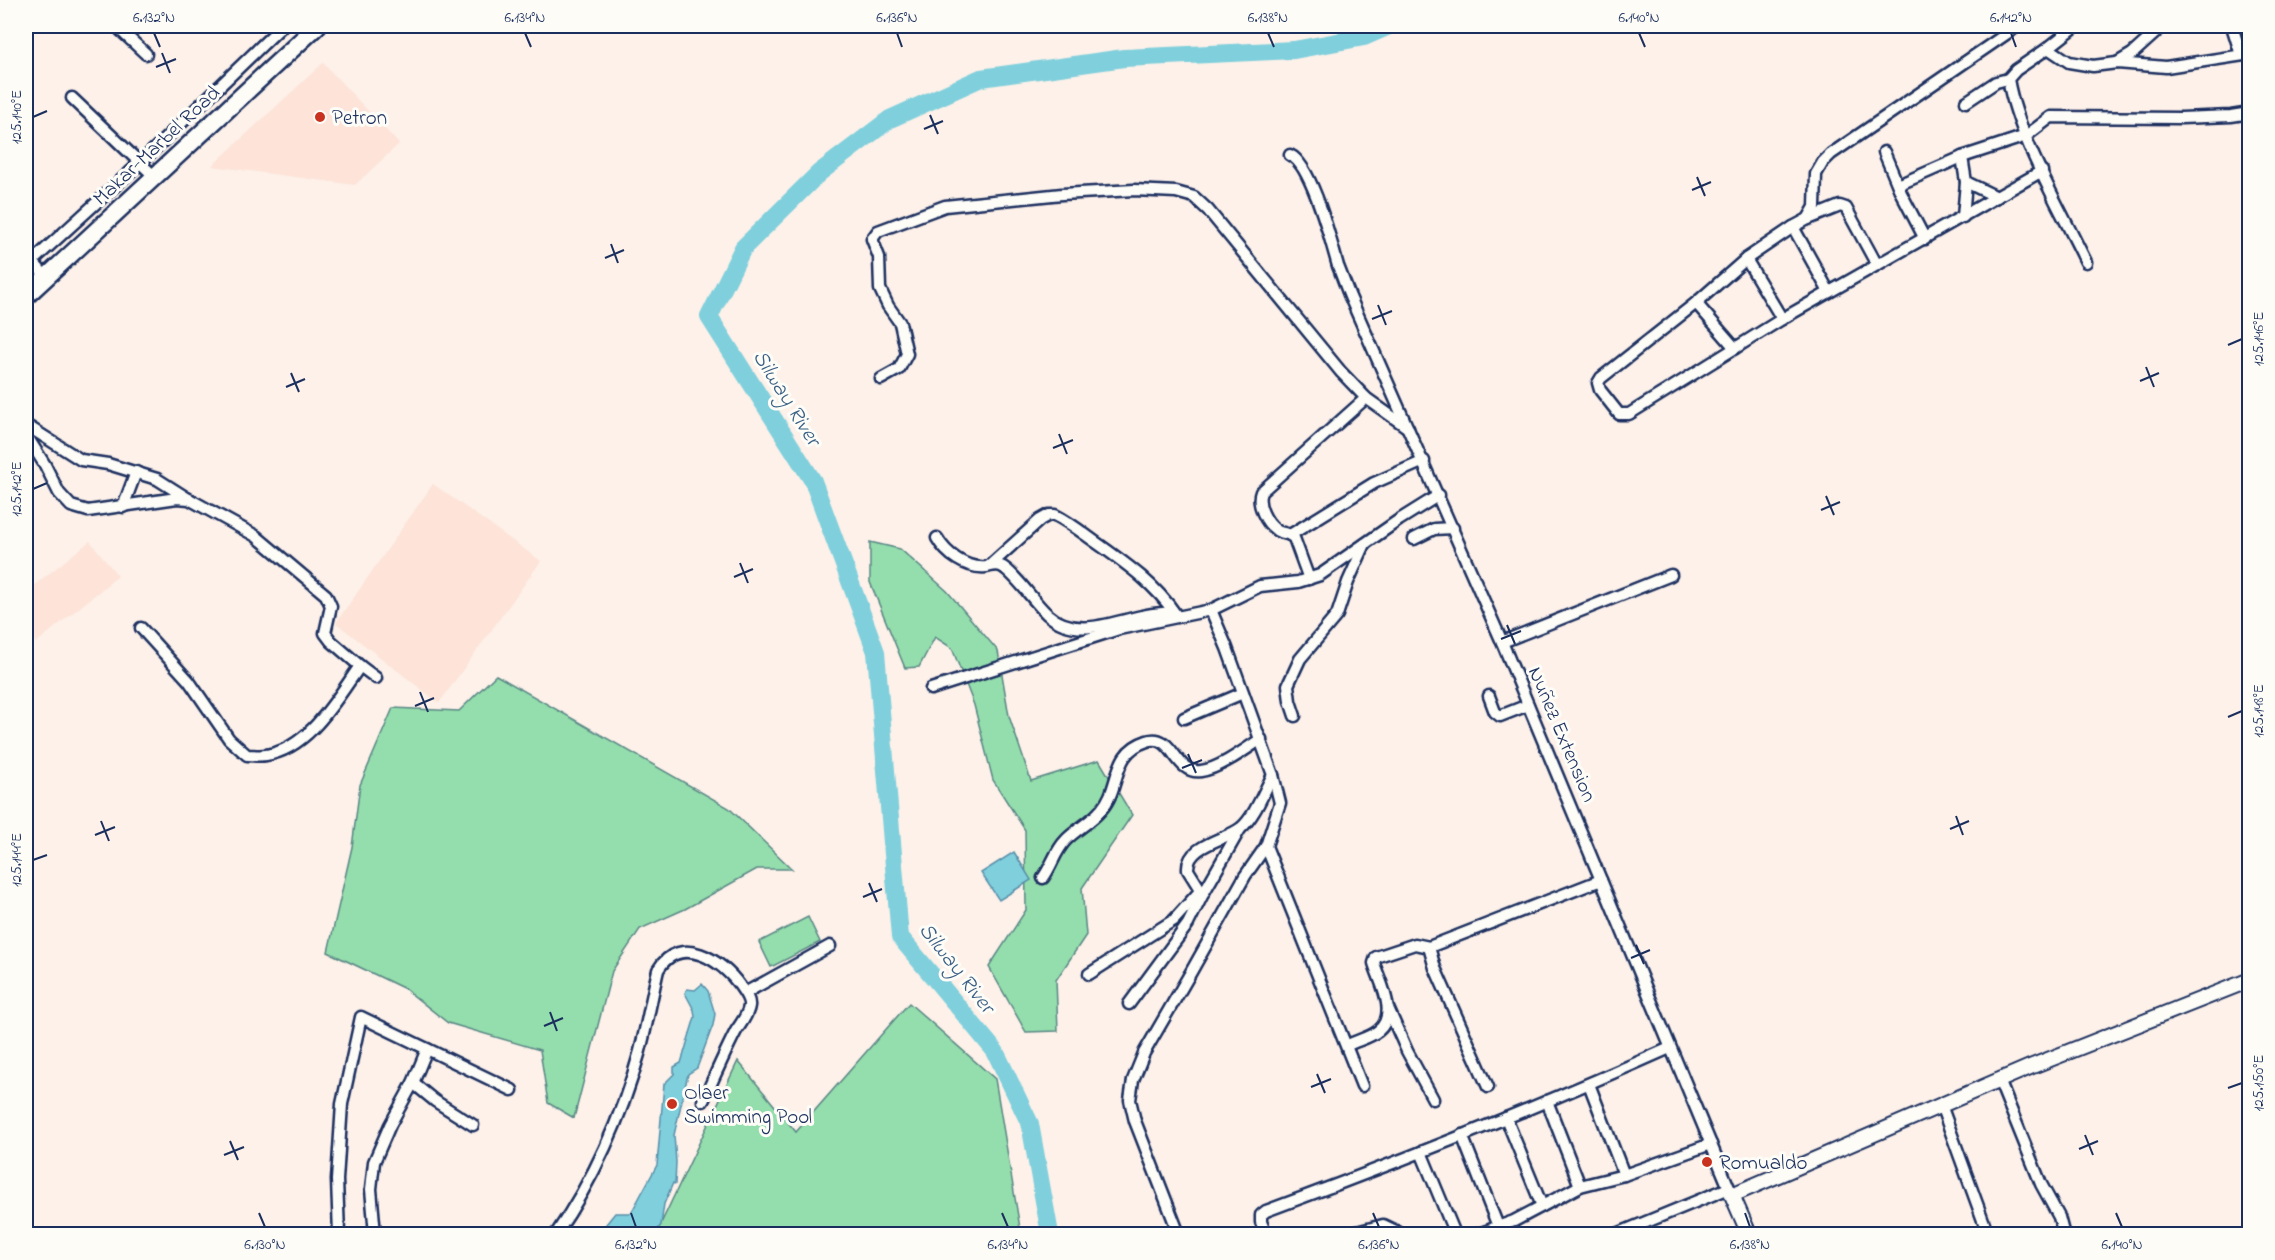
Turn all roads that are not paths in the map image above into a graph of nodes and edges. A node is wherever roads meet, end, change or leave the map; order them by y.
1 (116, 26) edge
2 (134, 26) edge
3 (282, 26) edge
4 (2017, 26) edge
5 (2076, 26) edge
6 (2163, 26) edge
7 (2232, 26) edge
8 (307, 29) edge
9 (124, 34) junction
10 (2049, 48) junction
11 (146, 54) dead end
12 (2245, 54) edge
13 (2117, 63) junction
14 (2008, 79) junction
15 (72, 98) dead end
16 (1966, 102) dead end
17 (2250, 113) edge
18 (2026, 136) junction
19 (1884, 152) dead end
20 (1290, 155) dead end
21 (1962, 157) junction
22 (140, 163) junction
23 (2042, 171) junction
24 (155, 177) junction
25 (1966, 182) junction
26 (1898, 185) junction
27 (1997, 197) junction
28 (1964, 217) junction
29 (1808, 219) junction
30 (1793, 227) junction
31 (1925, 239) junction
32 (1746, 259) junction
33 (28, 261) edge
34 (2086, 262) dead end
35 (1877, 265) junction
36 (46, 278) junction
37 (1830, 292) junction
38 (26, 296) edge
39 (1696, 303) junction
40 (1782, 319) junction
41 (1735, 348) junction
42 (881, 379) dead end
43 (1366, 398) junction
44 (26, 425) edge
45 (1410, 430) junction
46 (26, 435) edge
47 (1424, 461) junction
48 (136, 472) junction
49 (1439, 495) junction
50 (189, 499) junction
51 (123, 507) junction
52 (1453, 528) junction
53 (1290, 535) junction
54 (937, 538) dead end
55 (1414, 539) dead end
56 (1366, 543) junction
57 (989, 566) junction
58 (1671, 575) dead end
59 (1309, 579) junction
60 (1211, 610) junction
61 (1175, 615) junction
62 (141, 628) dead end
63 (1502, 642) junction
64 (360, 666) junction
65 (376, 678) dead end
66 (931, 688) dead end
67 (1243, 693) junction
68 (1489, 696) dead end
69 (1528, 705) junction
70 (1295, 716) dead end
71 (1184, 718) dead end
72 (1261, 739) junction
73 (1273, 775) junction
74 (1240, 828) junction
75 (1266, 846) junction
76 (1043, 878) dead end
77 (1601, 880) junction
78 (1202, 893) junction
79 (830, 946) dead end
80 (1429, 947) junction
81 (1089, 974) dead end
82 (2250, 980) edge
83 (745, 993) junction
84 (1129, 1004) dead end
85 (1388, 1007) junction
86 (1348, 1045) junction
87 (1670, 1048) junction
88 (427, 1049) junction
89 (1999, 1080) junction
90 (413, 1083) junction
91 (1588, 1084) junction
92 (1362, 1086) dead end
93 (1488, 1086) dead end
94 (512, 1090) dead end
95 (1433, 1099) dead end
96 (703, 1101) dead end
97 (1547, 1101) junction
98 (1941, 1105) junction
99 (1506, 1118) junction
100 (472, 1125) dead end
101 (1462, 1135) junction
102 (1711, 1144) junction
103 (1420, 1152) junction
104 (1624, 1175) junction
105 (1580, 1186) junction
106 (1731, 1192) junction
107 (1542, 1206) junction
108 (1500, 1231) edge
109 (2063, 1232) dead end
110 (339, 1234) edge
111 (375, 1234) edge
112 (556, 1234) edge
113 (1179, 1234) edge
114 (1266, 1234) edge
115 (1349, 1234) edge
116 (1402, 1234) edge
117 (1455, 1234) edge
118 (1478, 1234) edge
119 (1617, 1234) edge
120 (1749, 1234) edge
121 (1989, 1234) edge

1 - 9 street
2 - 9 street
3 - 22 street
4 - 29 street
5 - 10 street
6 - 13 street
7 - 12 street
8 - 24 main road, Makar-Marbel Road
9 - 11 street
10 - 13 street
10 - 14 street
12 - 13 street
14 - 16 street
14 - 18 street
15 - 22 street
17 - 18 street
18 - 21 street
18 - 23 street
19 - 26 street
20 - 45 street, Nuñez Extension
21 - 25 street
21 - 26 street
22 - 24 street
22 - 33 street
23 - 27 street
23 - 34 street
24 - 36 main road, Makar-Marbel Road
25 - 27 street
25 - 28 street
26 - 31 street
27 - 28 street
28 - 31 street
29 - 30 street
29 - 35 street
30 - 32 street
30 - 37 street
31 - 35 street
32 - 39 street
32 - 40 street
33 - 36 street
35 - 37 street
36 - 38 main road, Makar-Marbel Road
37 - 40 street
39 - 41 street
39 - 41 street
40 - 41 street
42 - 43 street
43 - 45 street
43 - 53 street
44 - 48 street
45 - 47 street, Nuñez Extension
46 - 51 street
47 - 49 street, Nuñez Extension
47 - 53 street
48 - 50 street
48 - 51 street
49 - 52 street, Nuñez Extension
49 - 56 street
50 - 51 street
50 - 64 street
52 - 55 street
52 - 63 street, Nuñez Extension
53 - 59 street
54 - 57 street
56 - 59 street
56 - 70 street
57 - 61 street
57 - 61 street
58 - 63 street
59 - 60 street
60 - 61 street
60 - 67 street
61 - 66 street
62 - 64 street
63 - 69 street, Nuñez Extension
64 - 65 street
67 - 71 street
67 - 72 street
68 - 69 street
69 - 77 street, Nuñez Extension
72 - 73 street
72 - 76 street
73 - 74 street
73 - 75 street
74 - 78 street
74 - 78 street
75 - 86 street
75 - 113 street
77 - 80 street
77 - 87 street, Nuñez Extension
78 - 81 street
78 - 84 street
79 - 83 street
80 - 85 street
80 - 93 street
82 - 89 street
83 - 96 street
83 - 112 street
85 - 86 street
85 - 95 street
86 - 92 street
87 - 91 street
87 - 102 street, Nuñez Extension
88 - 90 street
88 - 94 street
88 - 110 street
89 - 98 street
89 - 109 street
90 - 100 street
90 - 111 street
91 - 97 street
91 - 104 street
97 - 99 street
97 - 105 street
98 - 106 street
98 - 121 street
99 - 101 street
99 - 107 street
101 - 103 street
101 - 108 street
102 - 104 street
102 - 106 street, Nuñez Extension
103 - 114 street
103 - 117 street
104 - 105 street
105 - 107 street
106 - 119 street
106 - 120 street, Nuñez Extension
107 - 108 street
108 - 118 street
115 - 116 street

